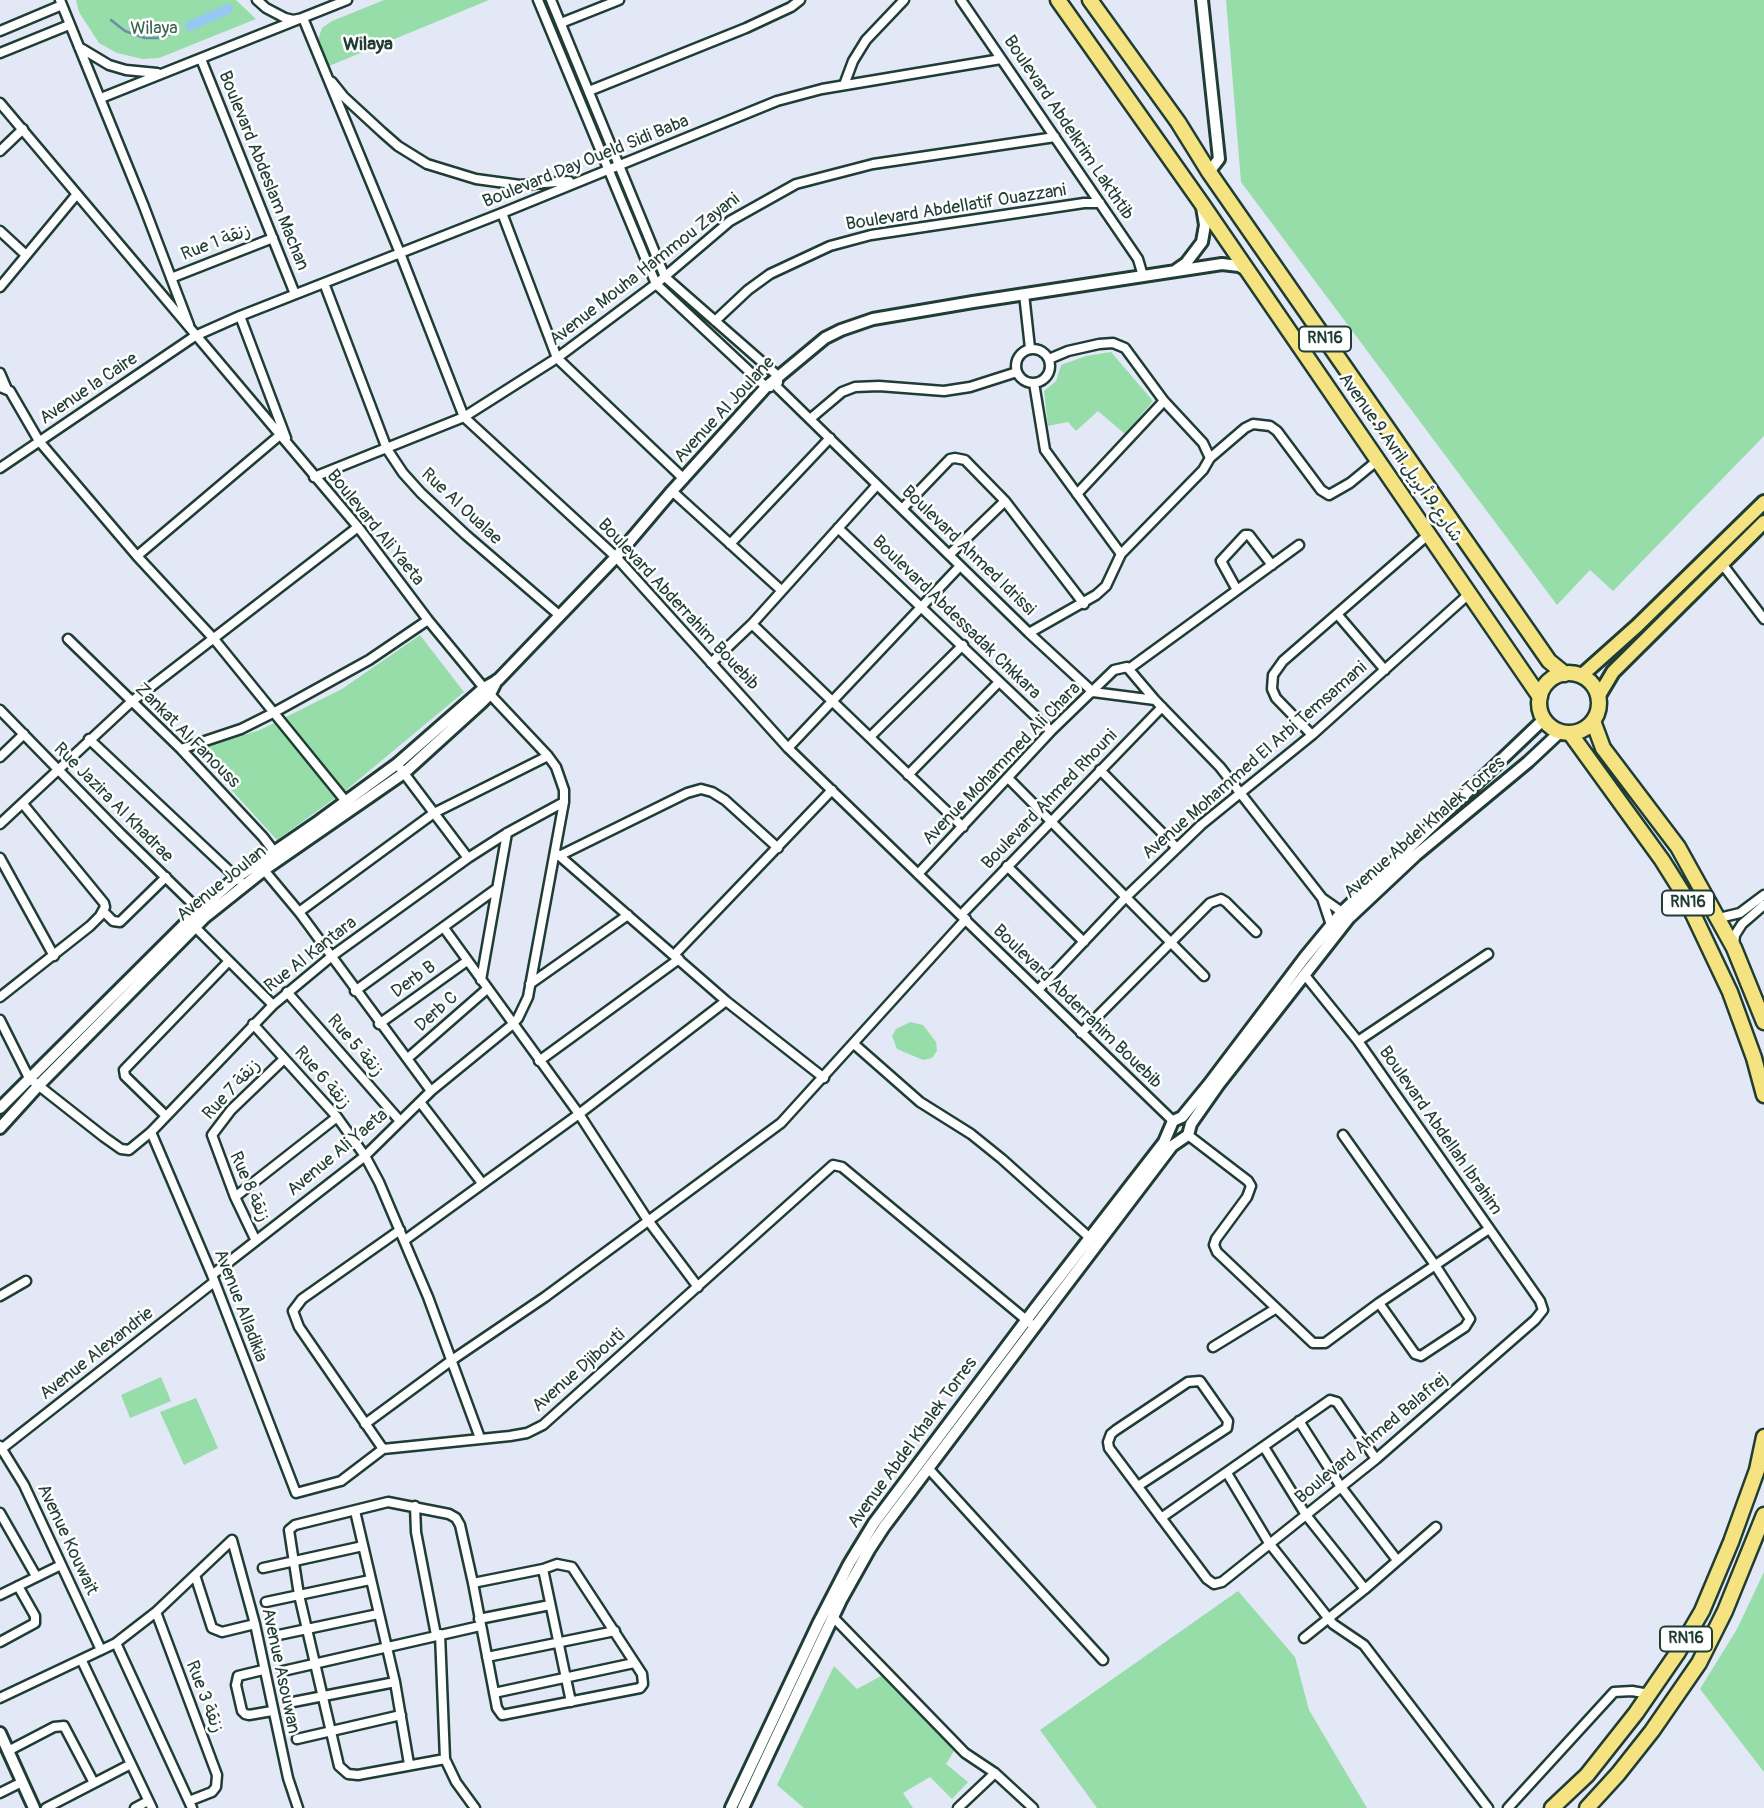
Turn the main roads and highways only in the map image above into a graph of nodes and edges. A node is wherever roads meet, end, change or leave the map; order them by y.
1 (1058, 0) edge
2 (1090, 0) edge
3 (1202, 0) edge
4 (1209, 172) junction
5 (1202, 204) junction
6 (1247, 271) junction
7 (1174, 272) junction
8 (1764, 502) edge
9 (1764, 523) edge
10 (1565, 674) junction
11 (1581, 676) junction
12 (487, 691) joint
13 (1540, 697) junction
14 (1598, 697) junction
15 (1544, 719) junction
16 (1593, 721) junction
17 (1565, 732) junction
18 (277, 855) junction
19 (240, 881) junction
20 (202, 913) junction
21 (1764, 1022) edge
22 (1764, 1095) edge
23 (0, 1108) edge
24 (1181, 1127) junction
25 (0, 1128) edge
26 (1030, 1324) junction
27 (1764, 1437) edge
28 (1764, 1515) edge
29 (0, 1733) edge
30 (34, 1808) edge
31 (731, 1808) edge
32 (743, 1808) edge
33 (1552, 1808) edge
34 (1587, 1808) edge

1 - 5 highway, Avenue 9 Avril شارع 9 أبريل / RN16
2 - 4 highway, Avenue 9 Avril شارع 9 أبريل / RN16
3 - 4 main road
4 - 10 highway, Avenue 9 Avril شارع 9 أبريل / RN16
5 - 6 highway, Avenue 9 Avril شارع 9 أبريل / RN16
5 - 7 main road
6 - 7 main road, Avenue Al Joulane
6 - 13 highway, Avenue 9 Avril شارع 9 أبريل / RN16
7 - 12 main road, Avenue Al Joulane
8 - 11 main road
9 - 14 main road
10 - 11 highway
10 - 13 highway
11 - 14 highway
12 - 18 main road, Avenue Joulan
13 - 15 highway, RN16
14 - 16 highway
15 - 17 highway, RN16
15 - 24 main road, Avenue Abdel Khalek Torres
16 - 17 highway
16 - 21 highway, RN16
17 - 22 highway, RN16
17 - 24 main road, Avenue Abdel Khalek Torres
18 - 19 main road, Avenue Joulan
18 - 19 main road, Avenue Joulan
19 - 20 main road, Avenue Joulan
20 - 23 main road, Avenue Joulan
20 - 25 main road, Avenue Joulan
24 - 26 main road, Avenue Abdel Khalek Torres
24 - 26 main road, Avenue Abdel Khalek Torres
26 - 31 main road, Avenue Abdel Khalek Torres
26 - 32 main road, Avenue Abdel Khalek Torres
27 - 33 highway, RN16
28 - 34 highway, RN16
29 - 30 main road

